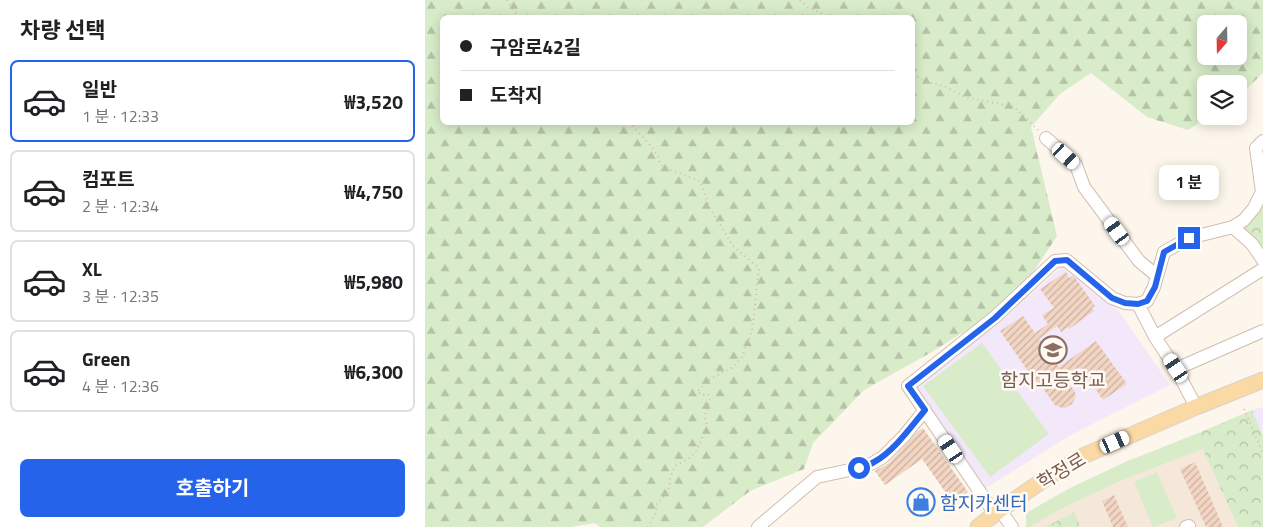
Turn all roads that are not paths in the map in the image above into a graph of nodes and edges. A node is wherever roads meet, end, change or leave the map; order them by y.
1 (1046, 138) road end
2 (1263, 141) edge
3 (1233, 228) junction
4 (1261, 254) edge
5 (1263, 269) edge
6 (1157, 276) junction
7 (1138, 304) junction
8 (1263, 331) edge
9 (1155, 337) junction
10 (1176, 368) junction
11 (1263, 380) edge
12 (1195, 407) junction
13 (925, 410) junction
14 (997, 512) junction
15 (757, 527) edge
16 (978, 527) edge
17 (1012, 527) edge

1 - 6 street
2 - 3 street
3 - 4 street
3 - 6 street
5 - 9 street
6 - 7 street
7 - 9 street
7 - 13 street
8 - 10 street
9 - 10 street
10 - 12 street
11 - 12 main road, 학정로
12 - 14 main road, 학정로
13 - 14 street
13 - 15 street
14 - 16 main road, 학정로
14 - 17 street

